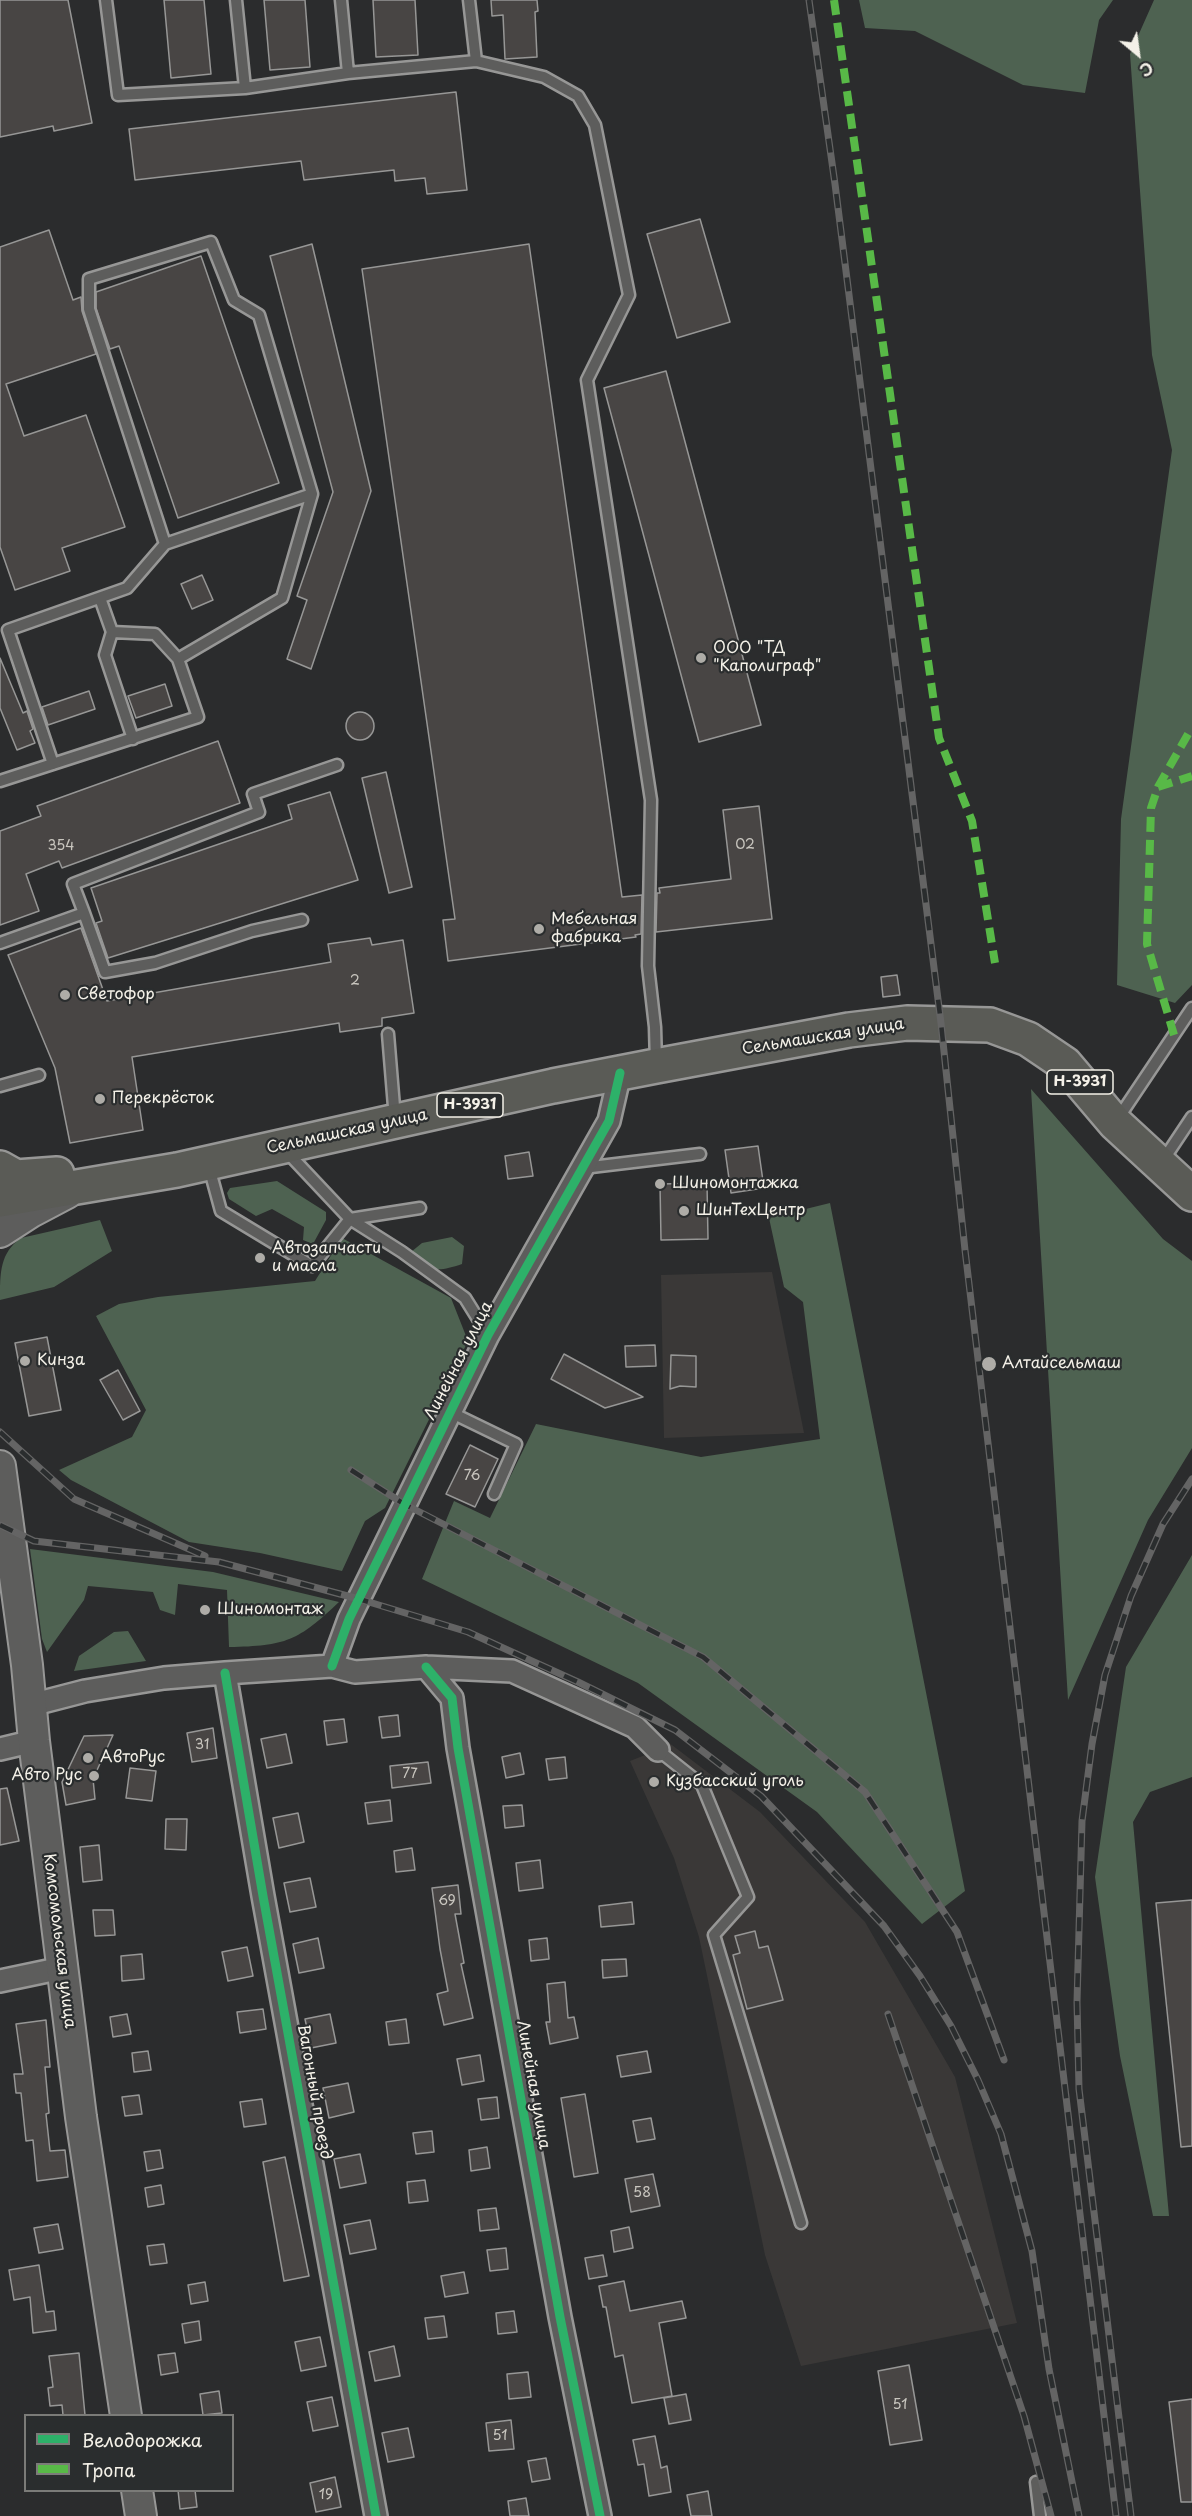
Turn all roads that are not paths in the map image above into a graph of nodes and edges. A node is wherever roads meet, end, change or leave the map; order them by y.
1 (106, 0) edge
2 (236, 0) edge
3 (341, 0) edge
4 (469, 0) edge
5 (476, 61) junction
6 (348, 73) junction
7 (245, 88) junction
8 (312, 494) junction
9 (165, 544) junction
10 (100, 598) junction
11 (4, 632) edge
12 (112, 632) junction
13 (178, 659) junction
14 (133, 739) junction
15 (53, 764) junction
16 (338, 765) dead end
17 (0, 781) edge
18 (84, 913) junction
19 (302, 920) dead end
20 (0, 943) edge
21 (1192, 1008) edge
22 (388, 1034) dead end
23 (656, 1066) junction
24 (620, 1073) junction
25 (39, 1075) dead end
26 (0, 1086) edge
27 (1192, 1117) edge
28 (395, 1122) junction
29 (1115, 1123) junction
30 (282, 1147) junction
31 (700, 1154) dead end
32 (207, 1162) junction
33 (1160, 1166) junction
34 (0, 1168) edge
35 (583, 1168) junction
36 (121, 1179) junction
37 (79, 1186) junction
38 (1192, 1194) edge
39 (0, 1200) edge
40 (420, 1208) dead end
41 (350, 1219) junction
42 (0, 1232) edge
43 (488, 1335) junction
44 (450, 1412) junction
45 (0, 1466) edge
46 (494, 1494) dead end
47 (6, 1564) edge
48 (332, 1666) junction
49 (426, 1667) junction
50 (225, 1673) junction
51 (31, 1705) junction
52 (34, 1741) junction
53 (0, 1749) edge
54 (658, 1750) joint
55 (62, 1968) junction
56 (0, 1981) edge
57 (801, 2223) dead end
58 (126, 2414) edge
59 (1036, 2482) dead end
60 (138, 2492) edge
61 (141, 2516) edge
62 (376, 2516) edge
63 (600, 2516) edge
64 (1040, 2516) edge

1 - 7 lane
2 - 7 lane
3 - 6 lane
4 - 5 lane
5 - 6 lane
5 - 23 lane
6 - 7 lane
8 - 9 lane
8 - 9 lane
8 - 13 lane
9 - 10 lane
10 - 11 lane
10 - 12 lane
11 - 15 lane
12 - 13 lane
12 - 14 lane
13 - 14 lane
14 - 15 lane
15 - 17 lane
16 - 18 lane
18 - 19 lane
18 - 20 lane
21 - 29 lane
22 - 28 lane
23 - 24 highway, Сельмашская улица / Н-3931
23 - 29 highway, Сельмашская улица / Н-3931
24 - 28 highway, Сельмашская улица / Н-3931
24 - 35 street, Линейная улица
25 - 26 lane
27 - 33 lane
28 - 30 highway, Сельмашская улица / Н-3931
29 - 33 highway, Н-3931
30 - 32 highway, Сельмашская улица / Н-3931
30 - 41 lane
31 - 35 lane
32 - 36 highway, Сельмашская улица / Н-3931
32 - 41 lane
33 - 38 highway, Н-3931
34 - 36 highway
35 - 43 street, Линейная улица
36 - 37 highway, Сельмашская улица / Н-3931
37 - 39 highway, Сельмашская улица / Н-3931
37 - 42 main road
40 - 41 lane
41 - 43 lane
43 - 44 street, Линейная улица
44 - 46 lane
44 - 48 street, Линейная улица
45 - 47 main road, Комсомольская улица
47 - 51 main road, Комсомольская улица
48 - 49 street
48 - 50 street
49 - 54 street
49 - 63 street, Линейная улица
50 - 51 street
50 - 62 street, Вагонный проезд
51 - 52 main road, Комсомольская улица
52 - 53 street
52 - 55 main road, Комсомольская улица
54 - 57 lane
55 - 56 street
55 - 58 main road, Комсомольская улица
59 - 64 lane
60 - 61 main road

